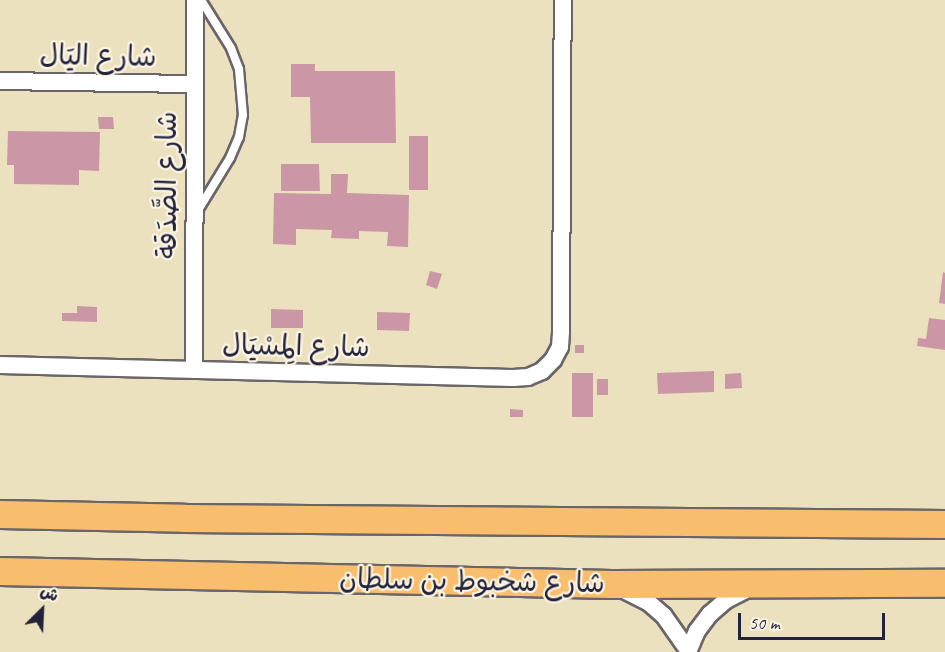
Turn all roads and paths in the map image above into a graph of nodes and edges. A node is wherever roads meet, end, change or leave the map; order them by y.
1 (195, 0) edge
2 (201, 0) edge
3 (563, 0) edge
4 (0, 81) edge
5 (194, 84) junction
6 (193, 218) junction
7 (0, 365) edge
8 (194, 370) junction
9 (0, 514) edge
10 (945, 524) edge
11 (0, 571) edge
12 (765, 583) junction
13 (945, 583) edge
14 (611, 584) junction
15 (688, 651) edge

1 - 5 street, شارع الصَّدَقة
2 - 6 lane
3 - 8 street, شارع المِسْيَال
4 - 5 street, شارع اليَال
5 - 6 street, شارع الصَّدَقة
6 - 8 street, شارع الصَّدَقة
7 - 8 street, شارع المِسْيَال
9 - 10 main road, شارع شخبوط بن سلطان
11 - 14 main road, شارع شخبوط بن سلطان
12 - 13 main road, شارع شخبوط بن سلطان
12 - 14 main road, شارع شخبوط بن سلطان
12 - 15 street
14 - 15 street

